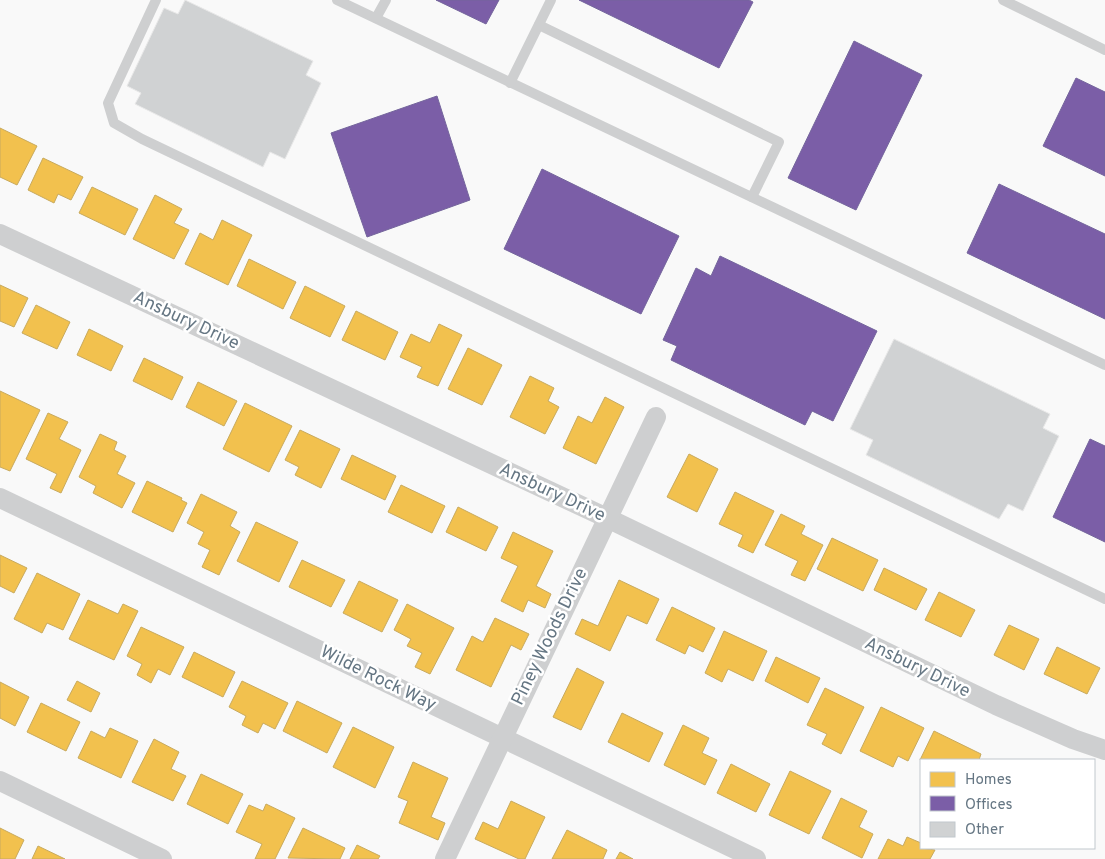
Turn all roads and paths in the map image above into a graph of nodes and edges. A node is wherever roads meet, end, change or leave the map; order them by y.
1 (156, 0) edge
2 (337, 0) edge
3 (386, 0) edge
4 (551, 0) edge
5 (1003, 0) edge
6 (376, 18) junction
7 (539, 25) junction
8 (1105, 50) edge
9 (510, 83) junction
10 (752, 197) junction
11 (0, 234) edge
12 (1105, 365) edge
13 (656, 417) dead end
14 (0, 498) edge
15 (607, 518) junction
16 (1105, 599) edge
17 (502, 738) junction
18 (1105, 750) edge
19 (0, 781) edge
20 (162, 859) edge
21 (445, 859) edge
22 (756, 859) edge

1 - 16 lane
2 - 6 lane
3 - 6 lane
4 - 7 lane
5 - 8 lane
6 - 9 lane
7 - 9 lane
7 - 10 lane
9 - 10 lane
10 - 12 lane
11 - 15 street, Ansbury Drive
13 - 15 street, Piney Woods Drive
14 - 17 street, Wilde Rock Way
15 - 17 street, Piney Woods Drive
15 - 18 street, Ansbury Drive
17 - 21 street, Piney Woods Drive
17 - 22 street, Wilde Rock Way
19 - 20 street

